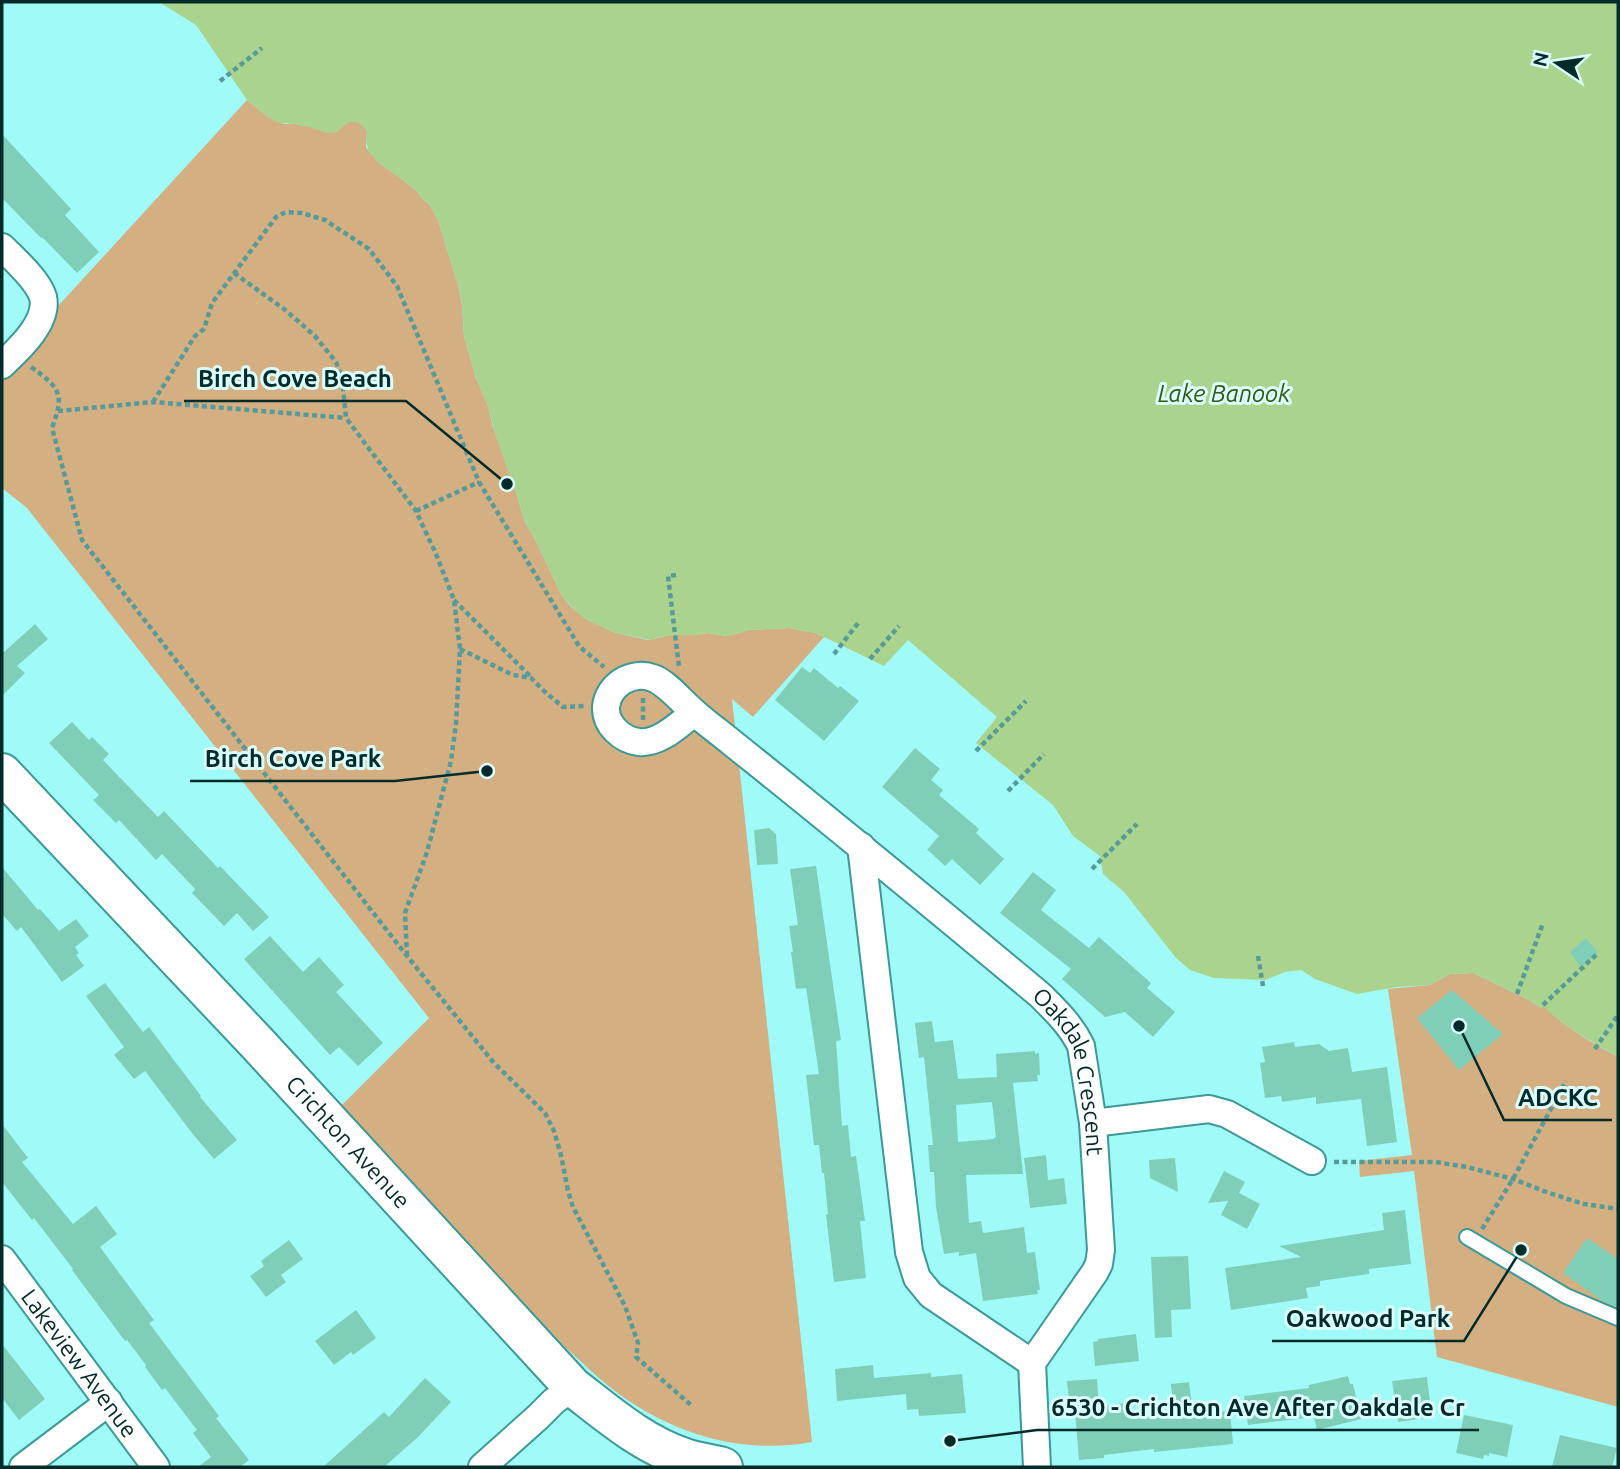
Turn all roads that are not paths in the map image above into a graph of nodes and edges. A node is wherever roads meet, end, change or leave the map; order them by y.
1 (2, 247) edge
2 (2, 365) edge
3 (694, 713) junction
4 (2, 773) edge
5 (861, 846) junction
6 (1093, 1123) junction
7 (1312, 1161) road end
8 (1471, 1239) road end
9 (2, 1259) edge
10 (1618, 1318) edge
11 (1032, 1363) junction
12 (573, 1387) junction
13 (109, 1402) junction
14 (23, 1467) edge
15 (156, 1467) edge
16 (482, 1467) edge
17 (723, 1467) edge
18 (1037, 1467) edge

1 - 2 street
3 - 3 street, Oakdale Crescent
3 - 5 street, Oakdale Crescent
4 - 12 street, Crichton Avenue
5 - 6 street, Oakdale Crescent
5 - 11 street
6 - 7 street
6 - 11 street, Oakdale Crescent
8 - 10 lane
9 - 13 street, Lakeview Avenue
11 - 18 street
12 - 16 street
12 - 17 street, Crichton Avenue
13 - 14 street
13 - 15 street, Lakeview Avenue

